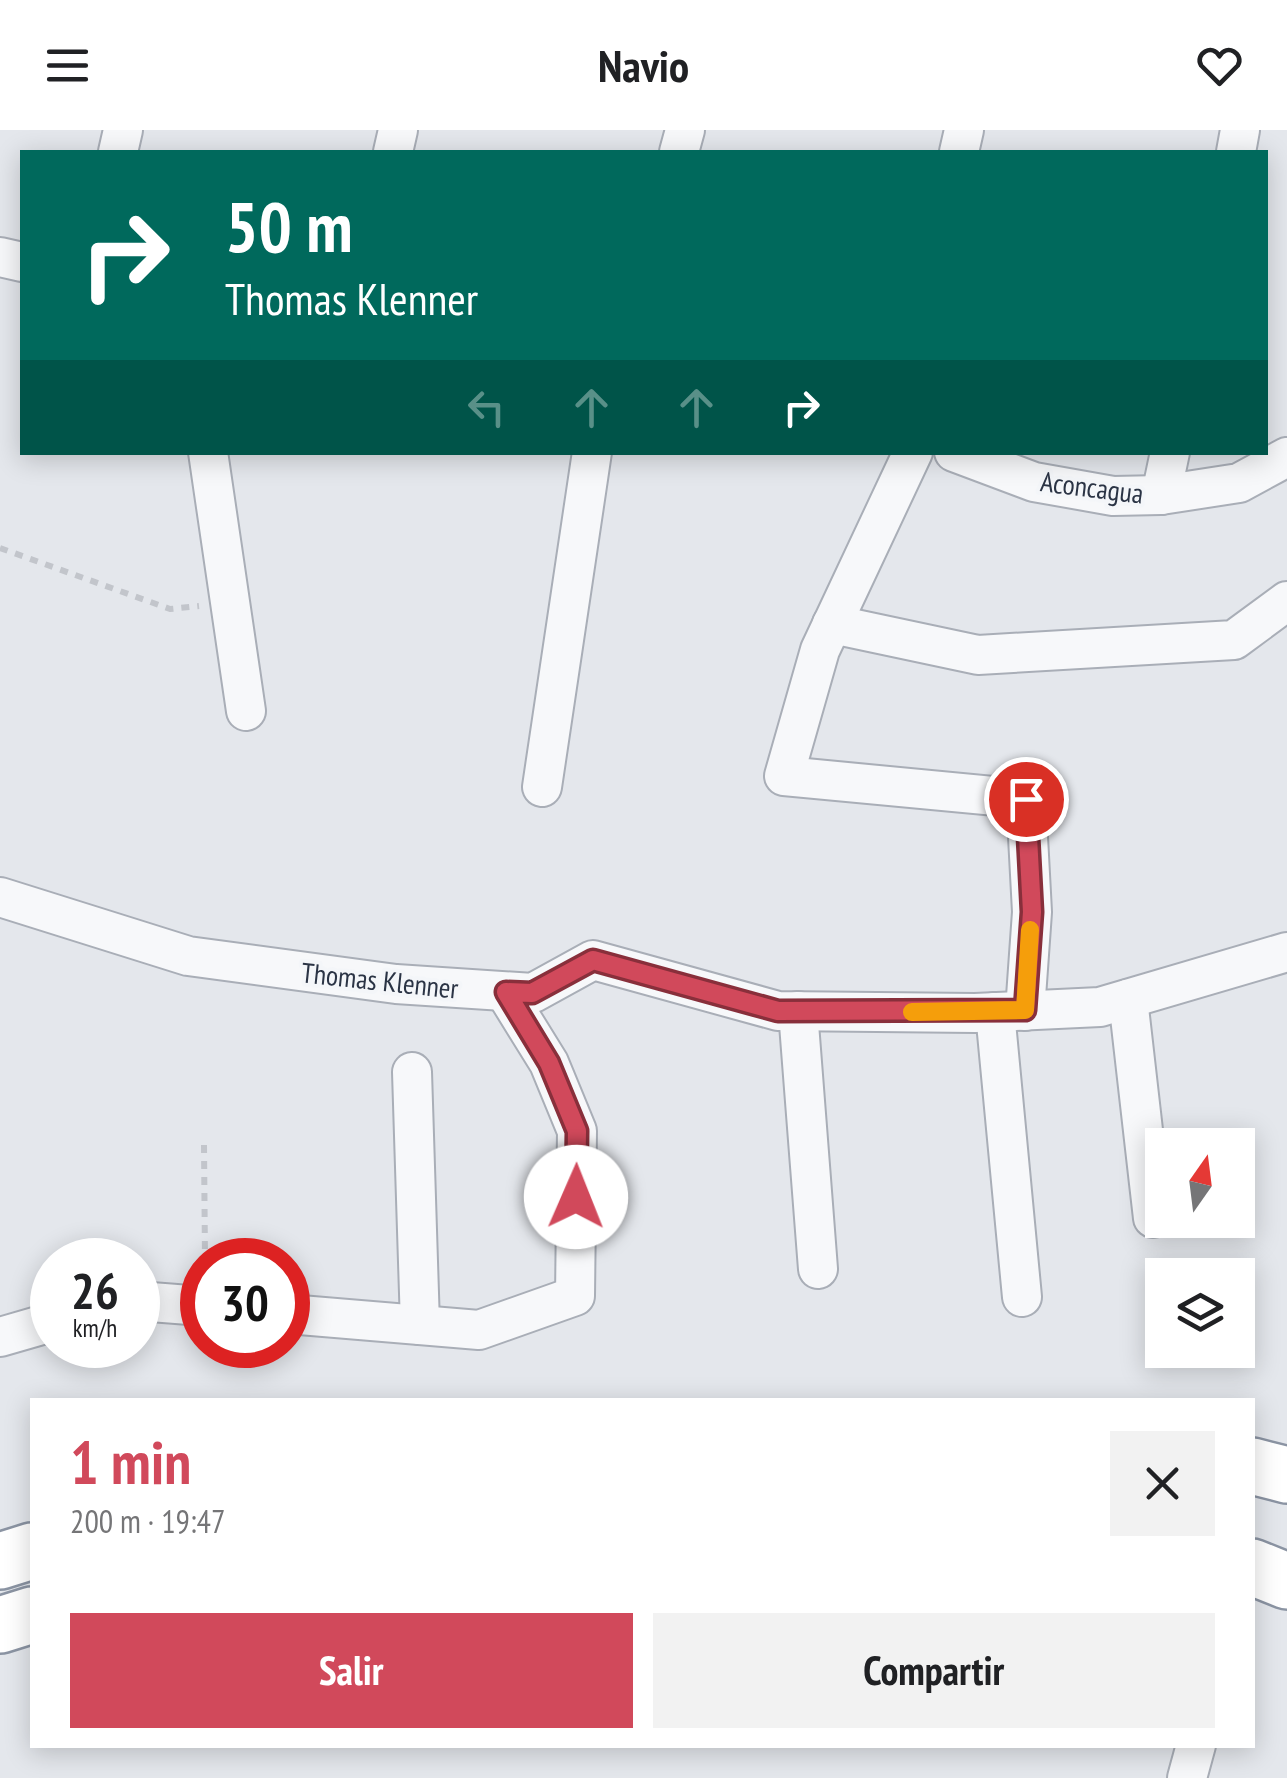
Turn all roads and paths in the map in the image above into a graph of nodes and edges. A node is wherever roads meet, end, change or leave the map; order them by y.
1 (208, 455) edge
2 (592, 455) edge
3 (912, 455) edge
4 (962, 455) edge
5 (1169, 455) edge
6 (1287, 457) edge
7 (1161, 495) junction
8 (0, 548) edge
9 (1287, 601) edge
10 (230, 604) junction
11 (832, 624) junction
12 (246, 710) dead end
13 (542, 787) dead end
14 (0, 897) edge
15 (1287, 952) edge
16 (506, 992) junction
17 (1128, 998) junction
18 (798, 1011) junction
19 (1010, 1011) junction
20 (412, 1072) dead end
21 (204, 1145) dead end
22 (1145, 1148) edge
23 (204, 1238) edge
24 (818, 1269) dead end
25 (1022, 1297) dead end
26 (310, 1316) edge
27 (420, 1325) junction
28 (30, 1328) edge
29 (0, 1337) edge
30 (1255, 1467) edge
31 (1287, 1475) edge
32 (1255, 1539) edge
33 (1287, 1548) edge
34 (30, 1552) edge
35 (0, 1561) edge
36 (1255, 1568) edge
37 (1287, 1580) edge
38 (30, 1616) edge
39 (0, 1624) edge
40 (1195, 1748) edge
41 (1187, 1778) edge

1 - 10 street
2 - 13 street
3 - 11 street
4 - 7 street, Aconcagua
5 - 7 street
6 - 7 street, Aconcagua
8 - 10 path
9 - 11 street
10 - 12 street
11 - 19 street
14 - 16 street, Thomas Klenner
15 - 17 street, Thomas Klenner
16 - 18 street, Thomas Klenner
16 - 27 street
17 - 19 street, Thomas Klenner
17 - 22 street
18 - 19 street, Thomas Klenner
18 - 24 street
19 - 25 street
20 - 27 street
21 - 23 path
26 - 27 street
28 - 29 street
30 - 31 highway
32 - 33 highway
34 - 35 highway
36 - 37 highway
38 - 39 highway
40 - 41 street

